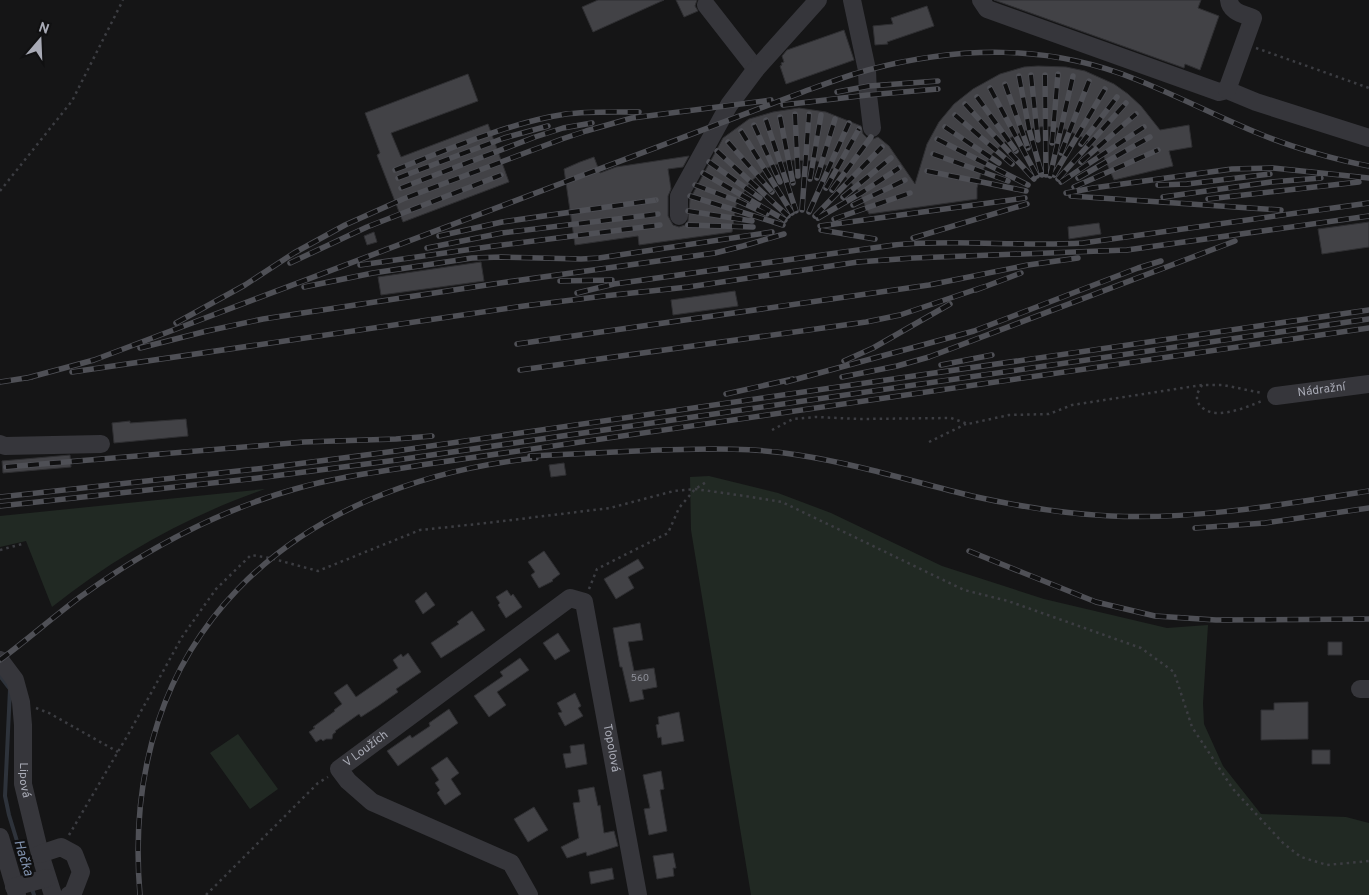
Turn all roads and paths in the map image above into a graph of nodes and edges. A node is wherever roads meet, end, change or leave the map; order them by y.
1 (123, 0) edge
2 (818, 0) edge
3 (852, 0) edge
4 (981, 0) edge
5 (1229, 0) edge
6 (706, 5) dead end
7 (1243, 44) junction
8 (756, 68) junction
9 (1369, 88) edge
10 (1227, 90) junction
11 (872, 128) dead end
12 (1369, 138) edge
13 (0, 192) edge
14 (679, 216) dead end
15 (1369, 384) edge
16 (1202, 385) junction
17 (1276, 396) junction
18 (968, 424) junction
19 (772, 430) dead end
20 (929, 442) dead end
21 (0, 444) edge
22 (101, 444) dead end
23 (708, 481) dead end
24 (695, 490) junction
25 (22, 544) dead end
26 (0, 550) edge
27 (584, 602) junction
28 (0, 660) edge
29 (21, 702) junction
30 (118, 752) junction
31 (339, 769) junction
32 (0, 837) edge
33 (61, 848) junction
34 (40, 854) junction
35 (1369, 861) edge
36 (47, 878) junction
37 (15, 891) edge
38 (53, 895) edge
39 (69, 895) edge
40 (206, 895) edge
41 (529, 895) edge
42 (638, 895) edge

1 - 13 path
2 - 8 street
3 - 11 street
4 - 10 street
5 - 7 street
6 - 8 street
7 - 9 path
7 - 10 street
8 - 14 street
10 - 12 street
15 - 17 street, Nádražní
16 - 17 path
16 - 17 path
16 - 18 path
18 - 19 path
18 - 20 path
21 - 22 street
23 - 24 path
24 - 27 path
24 - 30 path
24 - 35 path
25 - 26 path
27 - 31 street, V Loužích
27 - 42 street, Topolová
28 - 29 street, Lipová
29 - 30 path
29 - 34 street, Lipová
30 - 33 path
31 - 40 path
31 - 41 street, V Loužích
32 - 37 street
33 - 34 street
33 - 39 street
34 - 36 street, Lipová
36 - 37 street
36 - 38 street, Lipová

